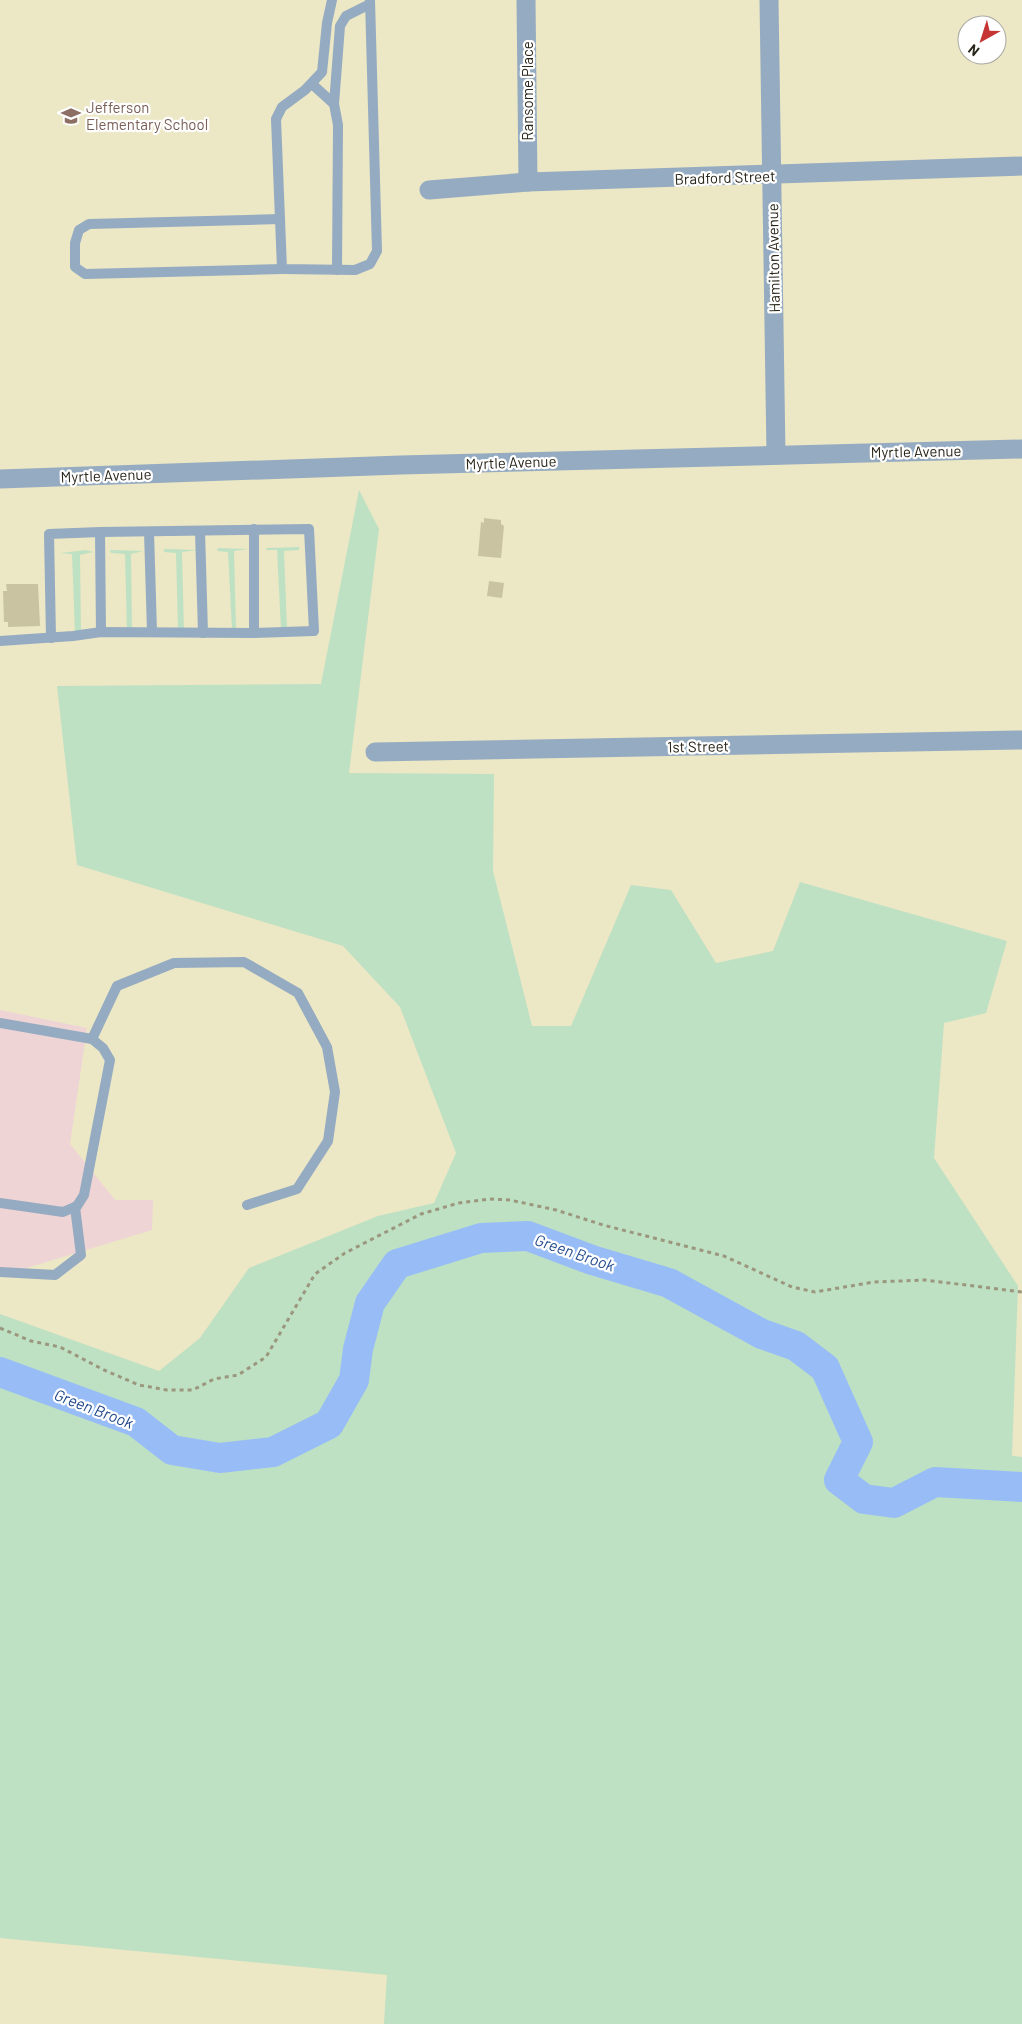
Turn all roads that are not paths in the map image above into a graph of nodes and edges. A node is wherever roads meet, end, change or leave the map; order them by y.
1 (332, 0) edge
2 (526, 0) edge
3 (769, 0) edge
4 (370, 2) edge
5 (312, 84) junction
6 (334, 104) junction
7 (1022, 166) edge
8 (772, 175) junction
9 (528, 182) junction
10 (429, 190) dead end
11 (280, 219) junction
12 (282, 269) junction
13 (337, 270) junction
14 (1022, 449) edge
15 (776, 455) junction
16 (0, 479) edge
17 (254, 529) junction
18 (200, 531) junction
19 (100, 532) junction
20 (148, 532) junction
21 (101, 632) junction
22 (152, 632) junction
23 (203, 633) junction
24 (254, 633) junction
25 (51, 638) junction
26 (0, 641) edge
27 (1022, 740) edge
28 (375, 752) dead end
29 (0, 1023) edge
30 (92, 1039) junction
31 (0, 1203) edge
32 (247, 1205) dead end
33 (75, 1207) junction
34 (0, 1272) edge

1 - 5 lane
2 - 9 street, Ransome Place
3 - 8 street, Hamilton Avenue
4 - 6 lane
4 - 13 lane
5 - 6 lane
5 - 11 lane
6 - 13 lane
7 - 8 street, Bradford Street
8 - 9 street, Bradford Street
8 - 15 street, Hamilton Avenue
9 - 10 street, Bradford Street
11 - 12 lane
11 - 12 lane
12 - 13 lane
14 - 15 street, Myrtle Avenue
15 - 16 street, Myrtle Avenue
17 - 18 lane
17 - 24 lane
17 - 24 lane
18 - 20 lane
18 - 23 lane
19 - 20 lane
19 - 21 lane
19 - 25 lane
20 - 22 lane
21 - 22 lane
21 - 25 lane
22 - 23 lane
23 - 24 lane
25 - 26 lane
27 - 28 street, 1st Street
29 - 30 lane
30 - 32 lane
30 - 33 lane
31 - 33 lane
33 - 34 lane

